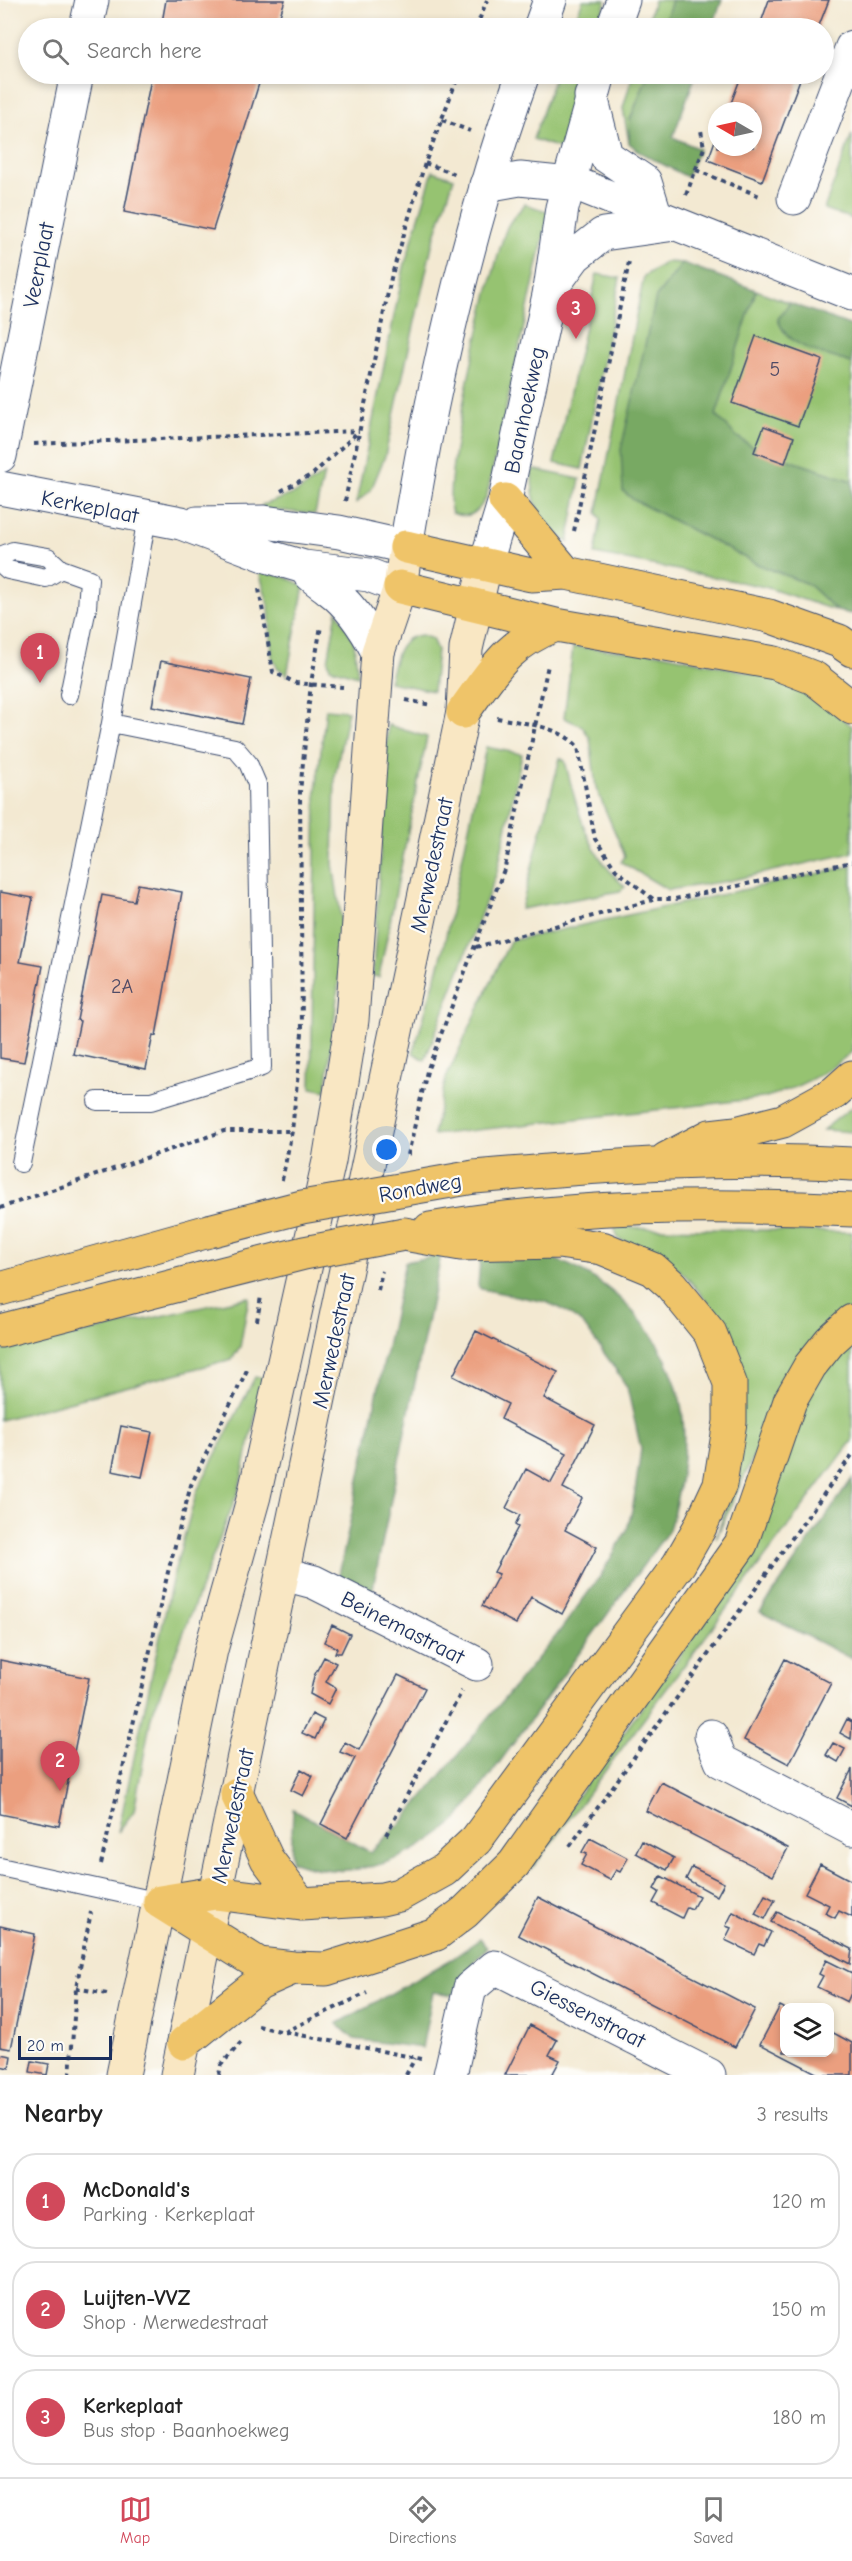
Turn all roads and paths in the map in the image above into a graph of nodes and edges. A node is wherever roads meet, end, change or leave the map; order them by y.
1 (92, 0) edge
2 (487, 0) edge
3 (550, 0) edge
4 (623, 0) edge
5 (88, 18) edge
6 (480, 18) edge
7 (544, 18) edge
8 (617, 18) edge
9 (852, 47) edge
10 (75, 84) edge
11 (455, 84) edge
12 (521, 84) edge
13 (595, 85) edge
14 (701, 130) dead end
15 (696, 170) junction
16 (569, 183) junction
17 (486, 185) junction
18 (781, 199) joint
19 (655, 222) junction
20 (550, 290) junction
21 (852, 294) edge
22 (359, 431) junction
23 (1, 451) edge
24 (0, 488) edge
25 (279, 492) dead end
26 (505, 500) junction
27 (147, 517) junction
28 (181, 523) junction
29 (339, 532) junction
30 (406, 547) junction
31 (0, 556) edge
32 (0, 563) edge
33 (485, 566) junction
34 (304, 567) junction
35 (61, 569) junction
36 (567, 573) junction
37 (255, 583) dead end
38 (400, 587) junction
39 (477, 605) junction
40 (556, 625) junction
41 (852, 650) edge
42 (378, 652) junction
43 (374, 694) junction
44 (69, 695) dead end
45 (852, 708) edge
46 (463, 712) junction
47 (111, 723) junction
48 (536, 726) junction
49 (852, 862) edge
50 (653, 899) junction
51 (476, 947) junction
52 (852, 1077) edge
53 (97, 1101) dead end
54 (292, 1131) dead end
55 (21, 1162) dead end
56 (407, 1162) dead end
57 (659, 1163) junction
58 (852, 1164) edge
59 (0, 1208) edge
60 (852, 1210) edge
61 (463, 1234) junction
62 (384, 1264) dead end
63 (0, 1289) edge
64 (376, 1299) dead end
65 (852, 1321) edge
66 (0, 1331) edge
67 (284, 1574) junction
68 (477, 1664) joint
69 (711, 1736) dead end
70 (237, 1794) junction
71 (852, 1829) edge
72 (386, 1835) dead end
73 (0, 1867) edge
74 (96, 1888) junction
75 (215, 1893) junction
76 (160, 1902) junction
77 (301, 1904) junction
78 (207, 1933) junction
79 (279, 1974) junction
80 (284, 2032) dead end
81 (184, 2043) junction
82 (415, 2058) junction
83 (451, 2071) edge
84 (70, 2075) edge
85 (123, 2075) edge
86 (177, 2075) edge
87 (219, 2075) edge
88 (406, 2075) edge
89 (709, 2075) edge

1 - 5 street
2 - 6 path
3 - 7 street
4 - 8 street
9 - 18 street
10 - 23 street, Veerplaat
11 - 22 path
12 - 17 street
13 - 16 street, Baanhoekweg
13 - 19 street
14 - 15 path
15 - 18 path
15 - 19 path
16 - 17 street
16 - 19 street
16 - 20 street, Baanhoekweg
17 - 30 street
19 - 20 street
19 - 21 street
19 - 36 path
20 - 26 street, Baanhoekweg
22 - 23 path
22 - 25 path
22 - 29 path
24 - 27 street, Kerkeplaat
26 - 33 street, Baanhoekweg
26 - 36 main road
27 - 28 street, Kerkeplaat
27 - 47 lane
28 - 29 street, Kerkeplaat
28 - 34 street, Kerkeplaat
29 - 30 street, Kerkeplaat
30 - 33 main road
30 - 38 main road, Merwedestraat
31 - 35 lane
32 - 35 lane
33 - 36 main road
33 - 39 main road, Baanhoekweg
34 - 38 street, Kerkeplaat
34 - 42 street, Kerkeplaat
35 - 44 lane
36 - 41 main road
37 - 43 path
38 - 39 main road
38 - 42 main road, Merwedestraat
39 - 40 main road
39 - 46 main road, Merwedestraat
40 - 45 main road
40 - 46 main road
42 - 43 main road, Merwedestraat
43 - 46 path
43 - 76 main road, Merwedestraat
46 - 48 path
46 - 67 main road, Merwedestraat
47 - 53 lane
47 - 55 lane
48 - 50 path
48 - 51 path
49 - 50 path
50 - 51 path
51 - 56 path
52 - 57 main road
54 - 59 path
57 - 58 main road, Rondweg
57 - 63 main road, Rondweg, bridge
60 - 61 main road, Rondweg
61 - 66 main road, Rondweg, bridge
61 - 77 main road
62 - 64 path, Merwedestraat
65 - 79 main road
67 - 68 street, Beinemastraat
67 - 70 main road, Merwedestraat
68 - 72 path, Beinemastraat
69 - 71 street
70 - 75 main road, Merwedestraat
70 - 77 main road
73 - 74 lane
74 - 76 lane
74 - 84 path
75 - 76 main road
75 - 77 main road
75 - 78 main road, Merwedestraat
76 - 78 main road
76 - 85 main road, Merwedestraat
78 - 79 main road
78 - 81 main road, Merwedestraat
79 - 81 main road
79 - 87 path
80 - 82 path
81 - 86 main road, Merwedestraat
82 - 83 path
82 - 88 path
83 - 89 street, Giessenstraat

